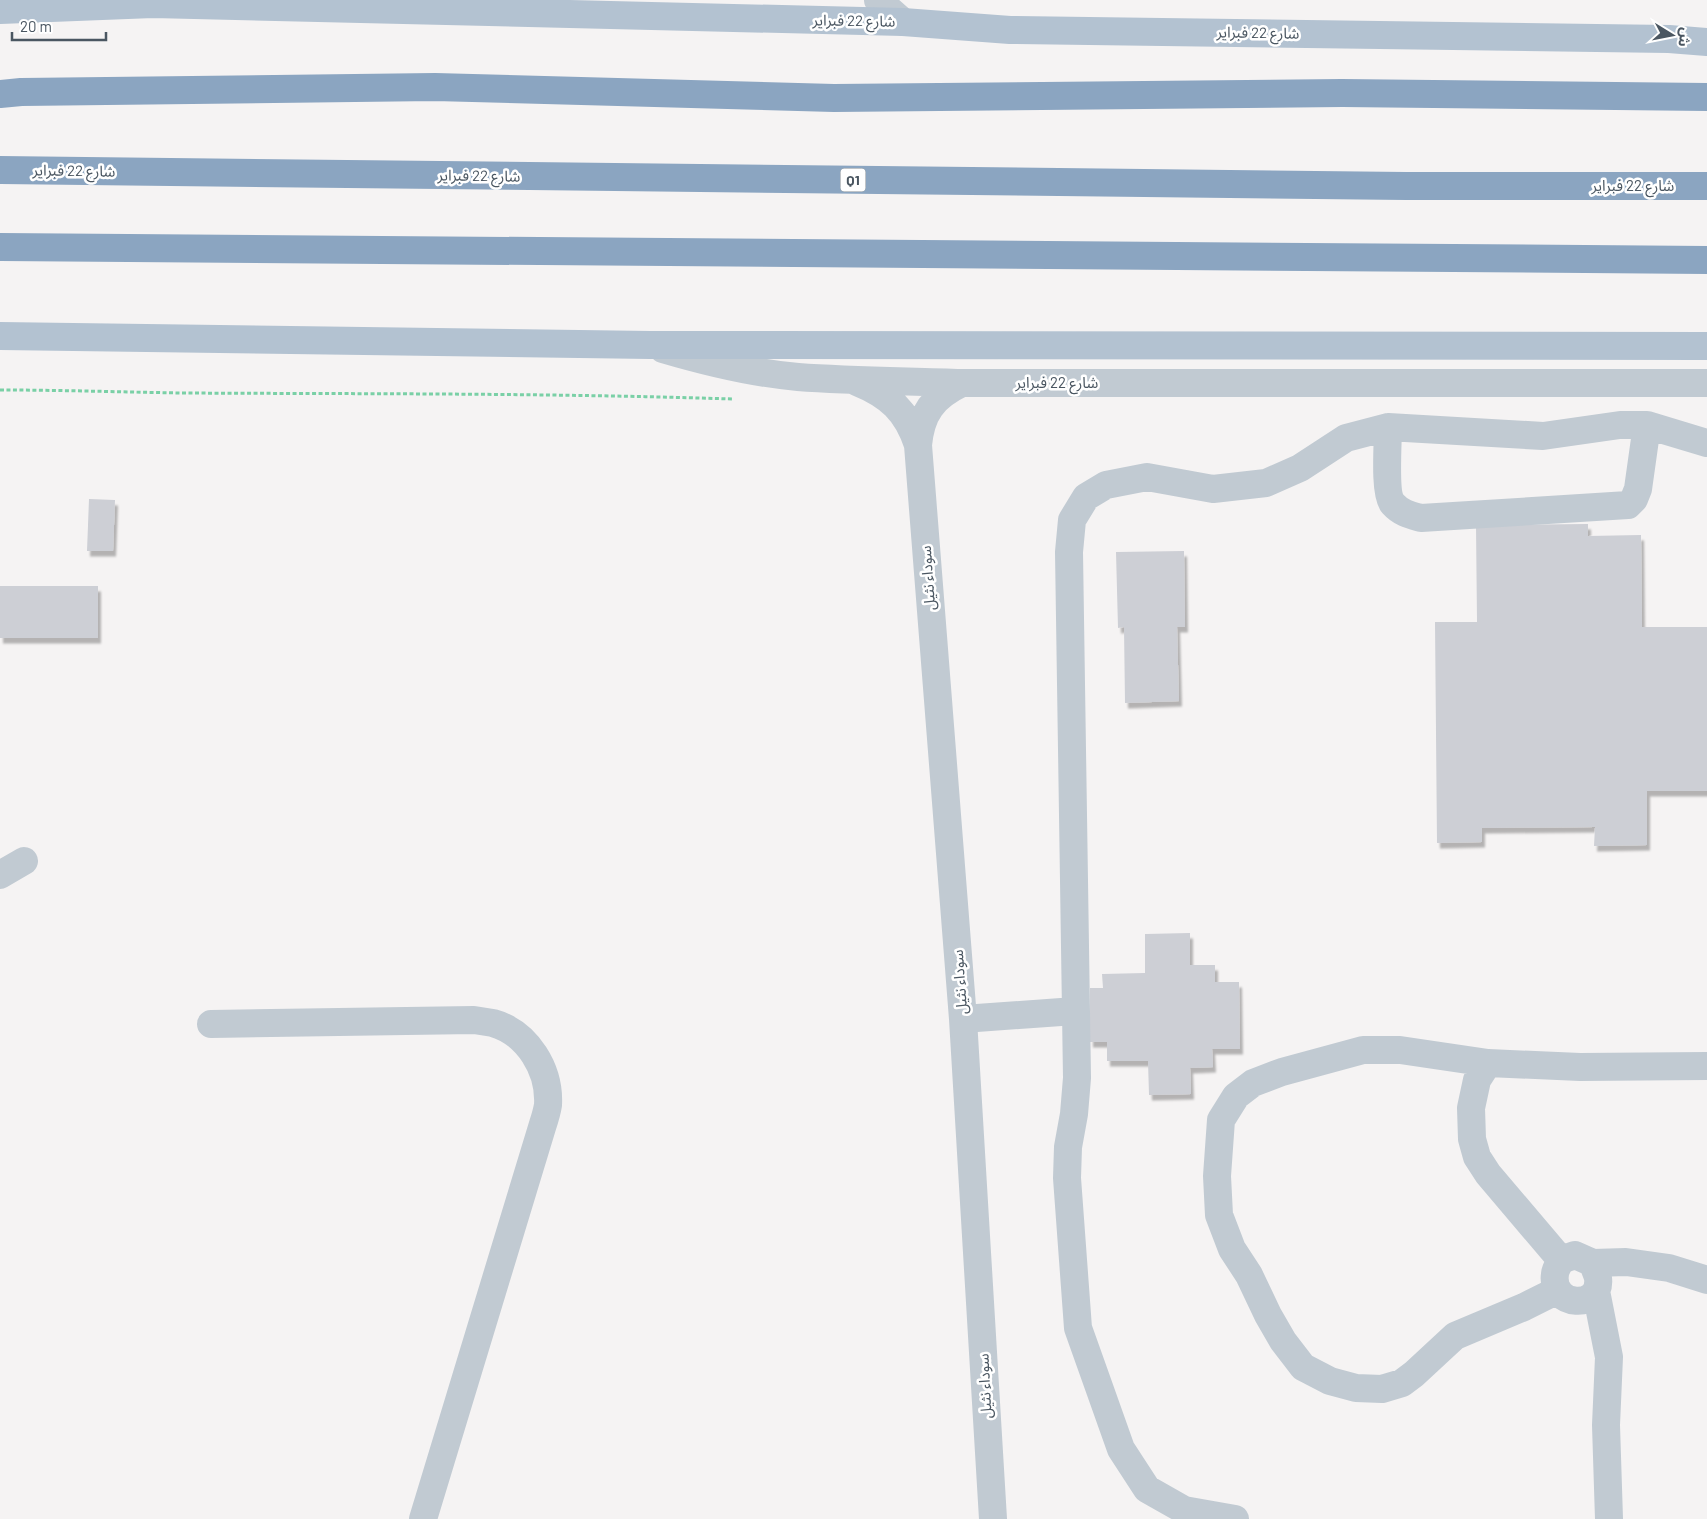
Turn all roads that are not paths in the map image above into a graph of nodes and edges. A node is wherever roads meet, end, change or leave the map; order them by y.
1 (878, 0) edge
2 (146, 2) edge
3 (616, 8) edge
4 (0, 10) edge
5 (903, 22) junction
6 (1707, 28) edge
7 (1668, 39) junction
8 (1707, 42) edge
9 (10, 93) edge
10 (1707, 97) edge
11 (0, 170) edge
12 (1707, 186) edge
13 (0, 247) edge
14 (1707, 260) edge
15 (0, 336) edge
16 (55, 337) junction
17 (650, 345) junction
18 (0, 346) edge
19 (1707, 346) edge
20 (851, 380) junction
21 (962, 383) junction
22 (1707, 383) edge
23 (1647, 425) junction
24 (1388, 427) junction
25 (1707, 443) edge
26 (918, 445) junction
27 (24, 861) dead end
28 (0, 876) edge
29 (1075, 1011) junction
30 (963, 1019) junction
31 (211, 1024) dead end
32 (1488, 1063) junction
33 (1707, 1066) edge
34 (1561, 1260) junction
35 (1593, 1263) junction
36 (1707, 1280) edge
37 (1558, 1290) junction
38 (1596, 1291) junction
39 (423, 1519) edge
40 (993, 1519) edge
41 (1236, 1519) edge
42 (1609, 1519) edge

1 - 5 street
2 - 3 main road, شارع 22 فبراير
2 - 4 main road, شارع 22 فبراير
3 - 5 main road, شارع 22 فبراير
5 - 7 main road, شارع 22 فبراير
6 - 7 street
7 - 8 main road, شارع 22 فبراير
9 - 10 highway
11 - 12 highway, شارع 22 فبراير / Q1
13 - 14 highway
15 - 16 main road, شارع 22 فبراير
16 - 17 main road, شارع 22 فبراير
16 - 18 main road
17 - 19 main road, شارع 22 فبراير
17 - 20 street, شارع 22 فبراير
20 - 21 street, شارع 22 فبراير
20 - 26 street, سوداء نثيل
21 - 22 street, شارع 22 فبراير
21 - 26 street, سوداء نثيل
23 - 24 street
23 - 24 street
23 - 25 street
24 - 29 street
26 - 30 street, سوداء نثيل
27 - 28 street
29 - 30 street
29 - 41 street
30 - 40 street, سوداء نثيل
31 - 39 street
32 - 33 street
32 - 34 street
32 - 37 street
34 - 35 street
34 - 37 street
35 - 36 street
35 - 38 street
37 - 38 street
38 - 42 street

